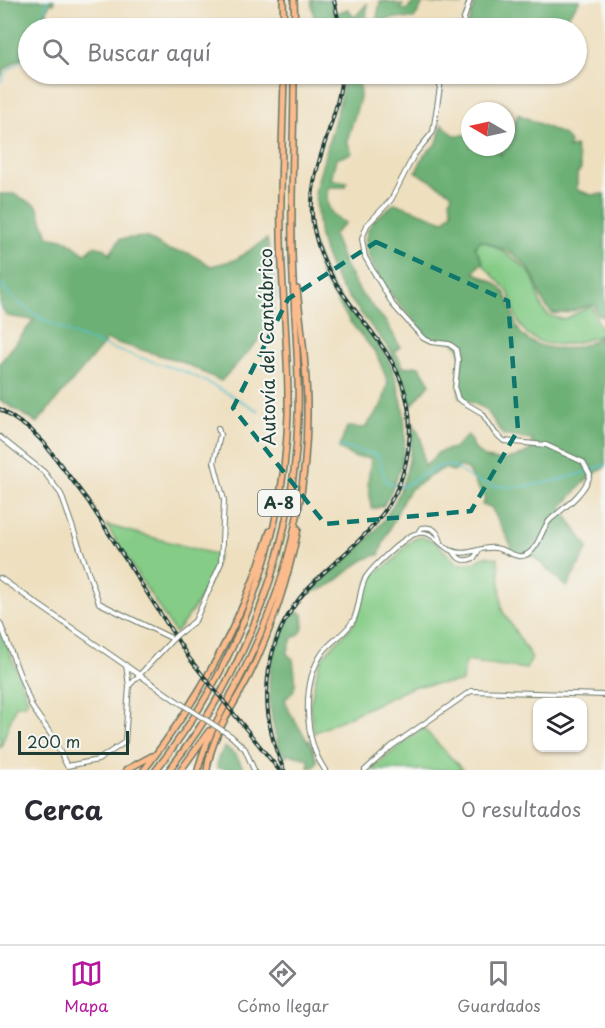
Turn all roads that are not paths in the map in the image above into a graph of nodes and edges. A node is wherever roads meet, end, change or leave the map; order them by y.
1 (283, 0) edge
2 (294, 0) edge
3 (470, 0) edge
4 (284, 18) edge
5 (295, 18) edge
6 (464, 18) edge
7 (284, 84) edge
8 (294, 84) edge
9 (440, 84) edge
10 (291, 209) junction
11 (218, 428) dead end
12 (307, 429) junction
13 (0, 437) edge
14 (286, 444) junction
15 (0, 578) edge
16 (0, 623) edge
17 (173, 639) junction
18 (126, 665) junction
19 (141, 676) junction
20 (129, 686) junction
21 (605, 695) edge
22 (224, 707) junction
23 (165, 741) junction
24 (126, 770) edge
25 (144, 770) edge
26 (156, 770) edge
27 (169, 770) edge
28 (182, 770) edge
29 (198, 770) edge
30 (207, 770) edge
31 (254, 770) edge
32 (324, 770) edge
33 (365, 770) edge

1 - 4 highway
2 - 5 highway
3 - 6 street
7 - 14 highway, Autovía del Cantábrico / A-8
8 - 10 highway, Autovía del Cantábrico / A-8
9 - 32 street
10 - 12 highway
10 - 27 highway, Autovía del Cantábrico / A-8
11 - 17 street, bridge
12 - 22 highway
12 - 30 highway
13 - 17 street
14 - 23 highway
14 - 26 highway, Autovía del Cantábrico / A-8
15 - 18 street
16 - 20 street
17 - 19 street
18 - 19 street
18 - 20 street
19 - 20 street
19 - 31 street, bridge
21 - 33 street
22 - 28 highway
22 - 29 highway
23 - 24 highway
23 - 25 highway

